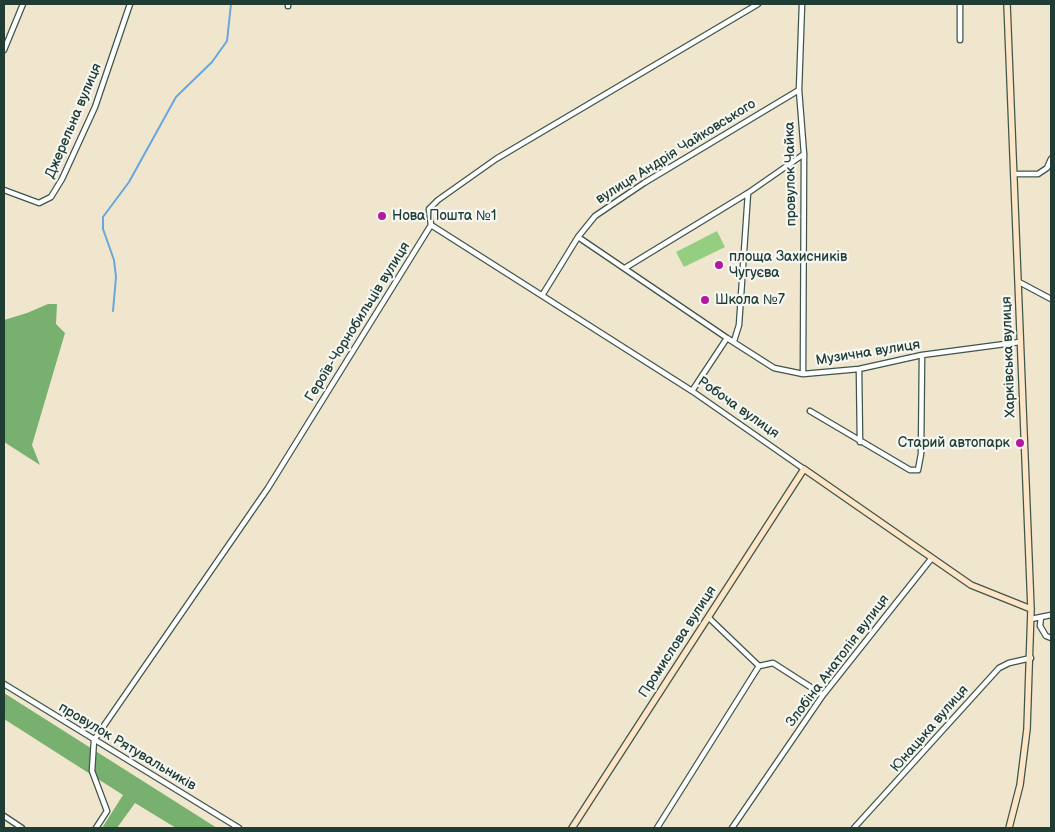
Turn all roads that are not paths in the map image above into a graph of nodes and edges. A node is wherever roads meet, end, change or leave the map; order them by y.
1 (23, 4) edge
2 (129, 4) edge
3 (758, 4) edge
4 (802, 4) edge
5 (960, 4) edge
6 (1007, 4) edge
7 (960, 40) dead end
8 (4, 50) edge
9 (799, 90) junction
10 (804, 154) junction
11 (1051, 159) edge
12 (1014, 174) junction
13 (4, 190) edge
14 (748, 193) junction
15 (431, 225) junction
16 (578, 237) junction
17 (625, 268) junction
18 (1019, 282) junction
19 (543, 294) junction
20 (1051, 298) edge
21 (727, 338) junction
22 (734, 341) junction
23 (1020, 342) junction
24 (922, 355) junction
25 (859, 369) junction
26 (803, 374) junction
27 (692, 390) junction
28 (810, 411) dead end
29 (860, 442) junction
30 (804, 469) junction
31 (931, 558) junction
32 (1031, 609) junction
33 (1051, 615) edge
34 (1041, 617) junction
35 (709, 618) junction
36 (1031, 619) junction
37 (1051, 638) edge
38 (1031, 658) junction
39 (759, 666) junction
40 (4, 684) edge
41 (823, 695) junction
42 (94, 740) junction
43 (4, 816) edge
44 (22, 828) edge
45 (96, 828) edge
46 (239, 828) edge
47 (572, 828) edge
48 (656, 828) edge
49 (732, 828) edge
50 (854, 828) edge
51 (1009, 828) edge

1 - 8 street
2 - 13 street, Джерельна вулиця
3 - 15 street, Героїв-Чорнобильців вулиця
4 - 9 street, провулок Чайка
5 - 7 street
6 - 12 street, Харківська вулиця
9 - 10 street, провулок Чайка
9 - 16 street, вулиця Андрія Чайковського
10 - 14 street
10 - 26 street, провулок Чайка
11 - 12 street
12 - 18 street, Харківська вулиця
14 - 17 street
14 - 22 street
15 - 19 street, Робоча вулиця
15 - 42 street, Героїв-Чорнобильців вулиця
16 - 17 street, Музична вулиця
16 - 19 street, вулиця Андрія Чайковського
17 - 21 street, Музична вулиця
18 - 20 street
18 - 23 street, Харківська вулиця
19 - 27 street, Робоча вулиця
21 - 22 street, Музична вулиця
21 - 27 street
22 - 26 street, Музична вулиця
23 - 24 street, Музична вулиця
23 - 32 street, Харківська вулиця
24 - 25 street, Музична вулиця
24 - 29 street
25 - 26 street, Музична вулиця
25 - 29 street
27 - 30 street, Робоча вулиця
28 - 29 street
30 - 31 street, Робоча вулиця
30 - 35 street, Промислова вулиця
31 - 32 street, Робоча вулиця
31 - 41 street, Злобіна Анатолія вулиця
32 - 36 street, Харківська вулиця
33 - 34 street
34 - 36 street
34 - 37 street
35 - 39 street
35 - 47 street, Промислова вулиця
36 - 38 street, Харківська вулиця
38 - 50 street, Юнацька вулиця
38 - 51 street, Харківська вулиця
39 - 41 street
39 - 48 street
40 - 42 street, провулок Рятувальників
41 - 49 street, Злобіна Анатолія вулиця
42 - 45 street
42 - 46 street, провулок Рятувальників
43 - 44 street

